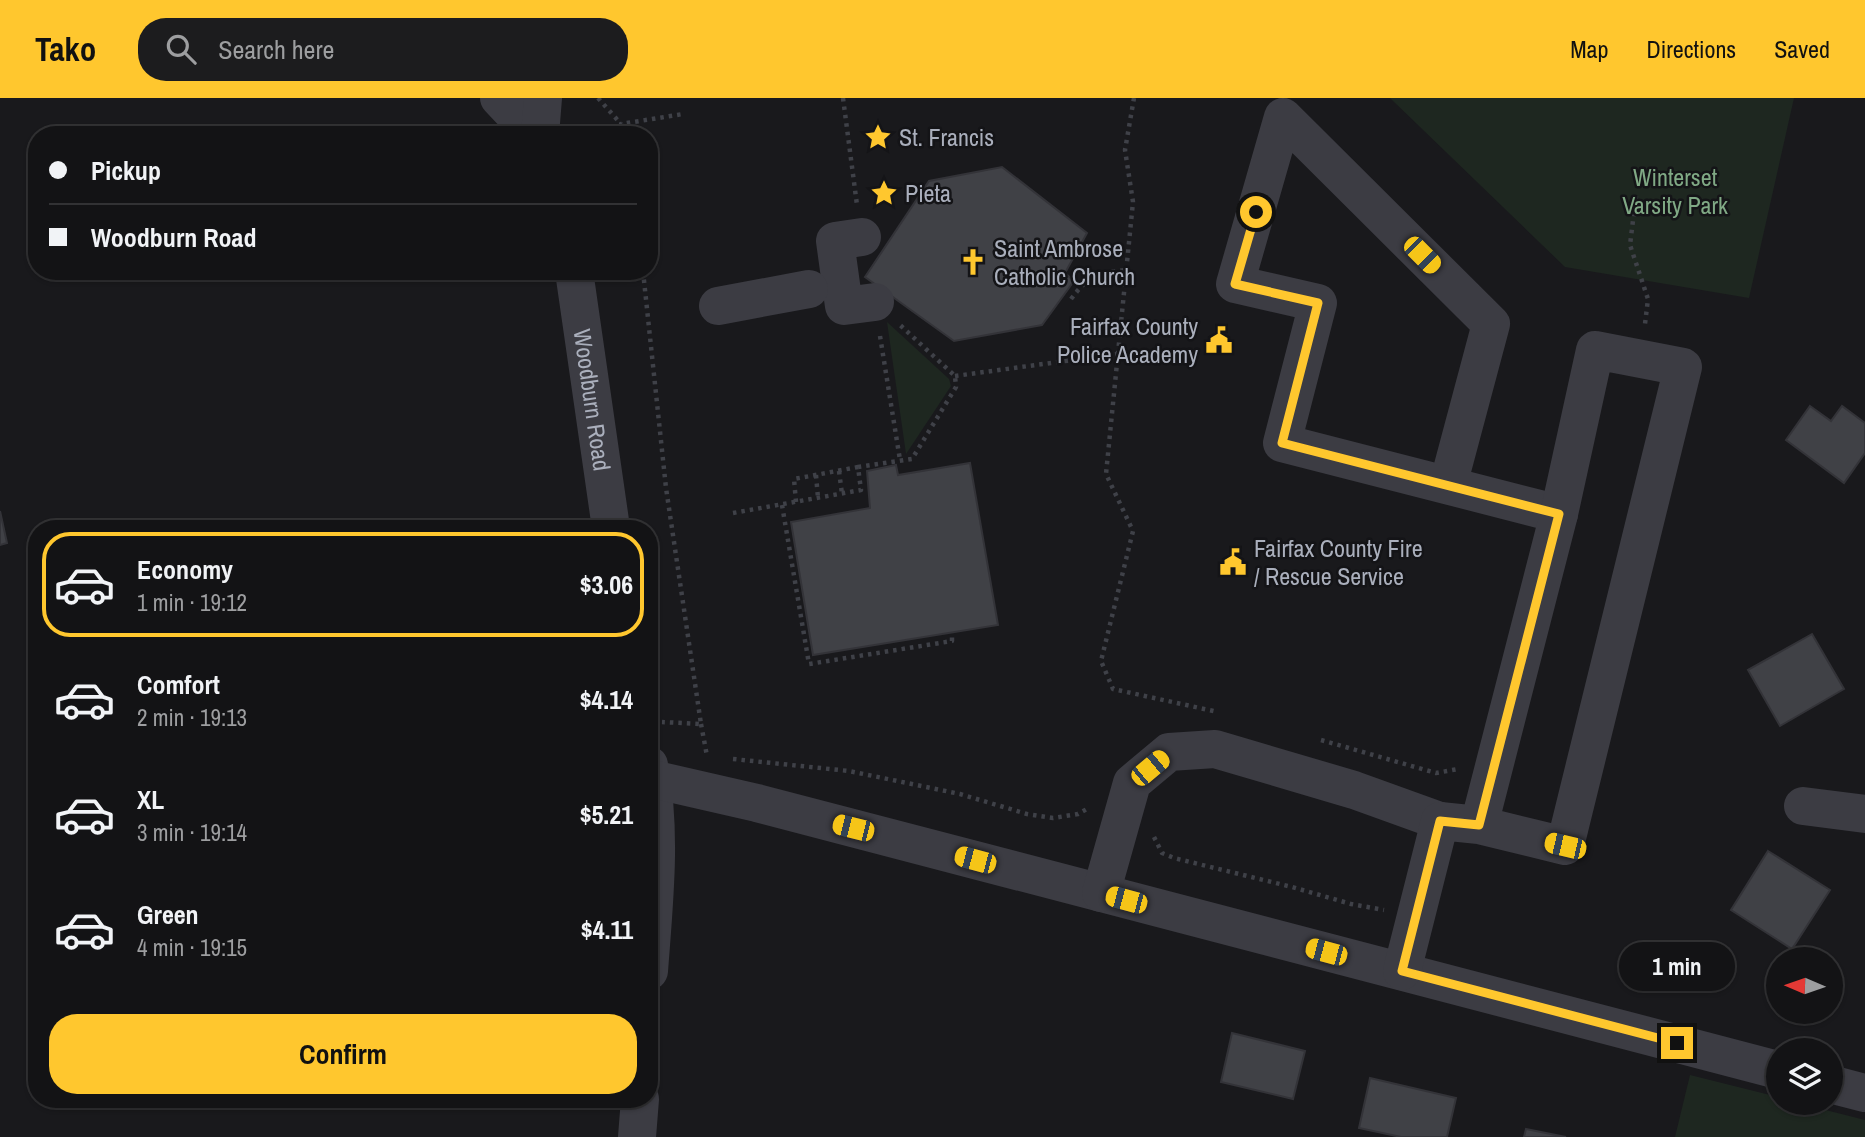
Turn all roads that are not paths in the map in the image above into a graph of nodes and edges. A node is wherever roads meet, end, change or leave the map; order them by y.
1 (499, 98) edge
2 (542, 98) edge
3 (525, 126) edge
4 (540, 126) edge
5 (862, 237) road end
6 (576, 280) edge
7 (809, 289) dead end
8 (875, 302) road end
9 (718, 306) dead end
10 (1448, 485) junction
11 (1559, 514) junction
12 (610, 520) edge
13 (658, 774) edge
14 (1803, 806) dead end
15 (1865, 814) edge
16 (1440, 821) junction
17 (1479, 825) junction
18 (1101, 893) junction
19 (1402, 971) junction
20 (1766, 1067) edge
21 (1843, 1087) edge
22 (1865, 1093) edge
23 (639, 1108) edge
24 (637, 1137) edge

1 - 3 street
2 - 4 street
5 - 8 street
6 - 12 street, Woodburn Road
7 - 9 street
10 - 10 street
10 - 11 street
11 - 17 street
11 - 17 street
13 - 18 street
14 - 15 street
16 - 17 street
16 - 18 street
16 - 19 street
18 - 19 street
19 - 20 street
21 - 22 street
23 - 24 street

